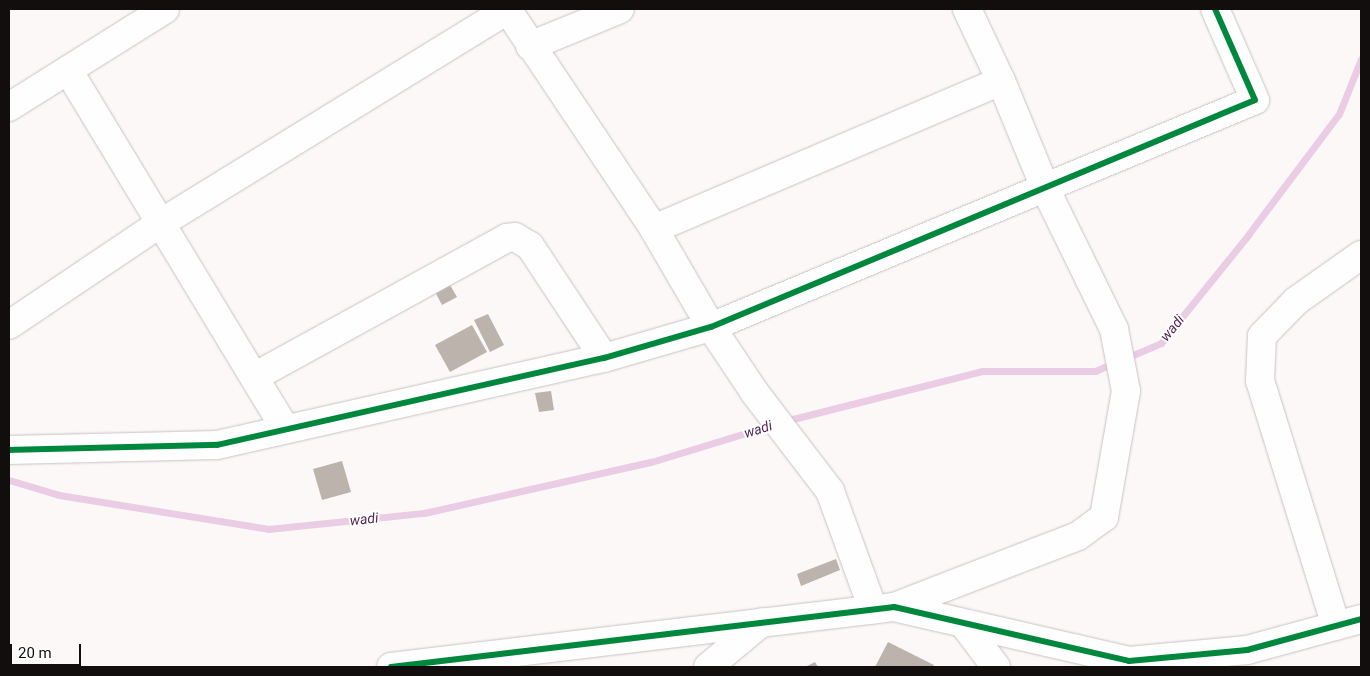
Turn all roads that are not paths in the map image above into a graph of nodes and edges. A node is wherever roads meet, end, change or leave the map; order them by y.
1 (165, 9) edge
2 (507, 9) edge
3 (620, 9) edge
4 (967, 9) edge
5 (1214, 9) edge
6 (530, 46) junction
7 (68, 70) junction
8 (1001, 81) junction
9 (9, 107) edge
10 (1046, 190) junction
11 (161, 223) junction
12 (654, 229) junction
13 (1361, 255) edge
14 (9, 325) edge
15 (711, 327) junction
16 (604, 358) junction
17 (254, 377) junction
18 (285, 428) junction
19 (9, 450) edge
20 (883, 608) junction
21 (762, 622) junction
22 (962, 623) junction
23 (1349, 623) edge
24 (722, 663) edge
25 (391, 667) edge
26 (996, 667) edge

1 - 7 street
2 - 6 street
2 - 11 street
3 - 6 street
4 - 8 street
5 - 10 street
6 - 12 street
7 - 9 street
7 - 11 street
8 - 10 street
8 - 12 street
10 - 15 street
10 - 20 street
11 - 14 street
11 - 17 street
12 - 15 street
13 - 23 street
15 - 16 street
15 - 20 street
16 - 17 street
16 - 18 street
17 - 18 street
18 - 19 street
20 - 21 street
20 - 22 street
21 - 24 street
21 - 25 street
22 - 23 street
22 - 26 street

